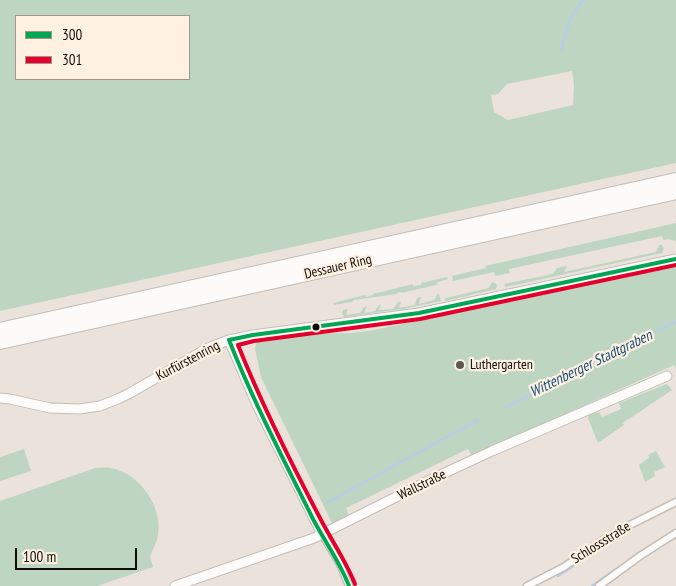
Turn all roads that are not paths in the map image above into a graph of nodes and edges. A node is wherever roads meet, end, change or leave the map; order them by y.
1 (676, 180) edge
2 (676, 192) edge
3 (676, 259) edge
4 (0, 330) edge
5 (229, 340) junction
6 (0, 342) edge
7 (667, 376) dead end
8 (0, 398) edge
9 (675, 504) edge
10 (322, 534) junction
11 (675, 536) edge
12 (175, 586) edge
13 (349, 586) edge
14 (527, 586) edge
15 (599, 586) edge

1 - 4 main road, Dessauer Ring
2 - 6 main road, Dessauer Ring
3 - 5 street, Kurfürstenring
5 - 8 street, Kurfürstenring
5 - 10 street
7 - 10 street, Wallstraße
9 - 14 street, Schlossstraße
10 - 12 street, Wallstraße
10 - 13 street
11 - 15 street

